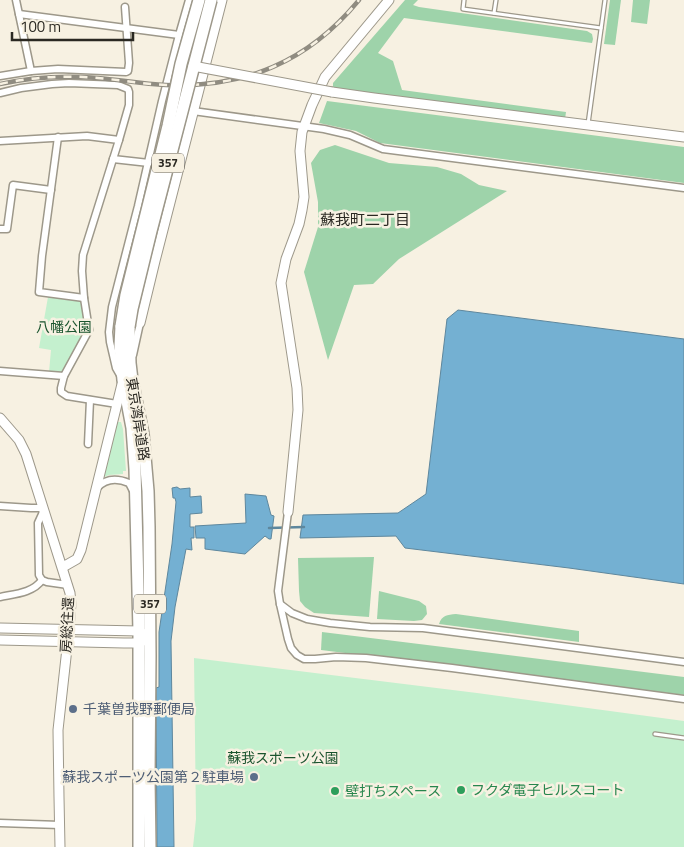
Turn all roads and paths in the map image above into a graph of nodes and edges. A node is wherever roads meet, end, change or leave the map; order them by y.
1 (16, 0) edge
2 (190, 0) edge
3 (199, 0) edge
4 (211, 0) edge
5 (222, 0) edge
6 (389, 0) edge
7 (464, 0) edge
8 (496, 0) edge
9 (605, 0) edge
10 (125, 7) dead end
11 (494, 13) junction
12 (19, 14) junction
13 (601, 28) junction
14 (127, 29) junction
15 (179, 35) junction
16 (187, 65) junction
17 (31, 71) junction
18 (0, 76) edge
19 (167, 81) junction
20 (200, 82) junction
21 (0, 94) edge
22 (193, 111) junction
23 (588, 124) junction
24 (304, 127) junction
25 (684, 137) edge
26 (58, 138) junction
27 (119, 140) junction
28 (0, 141) edge
29 (113, 160) junction
30 (149, 163) junction
31 (684, 188) edge
32 (51, 190) junction
33 (0, 229) edge
34 (84, 298) junction
35 (130, 325) junction
36 (130, 363) junction
37 (0, 372) edge
38 (64, 376) junction
39 (123, 380) junction
40 (90, 400) junction
41 (117, 404) junction
42 (0, 418) edge
43 (88, 444) dead end
44 (97, 488) junction
45 (135, 497) junction
46 (0, 506) edge
47 (43, 509) junction
48 (288, 512) joint
49 (62, 567) junction
50 (42, 580) junction
51 (68, 585) junction
52 (0, 597) edge
53 (280, 604) junction
54 (0, 628) edge
55 (69, 630) junction
56 (139, 637) junction
57 (150, 638) junction
58 (0, 640) edge
59 (68, 642) junction
60 (684, 662) edge
61 (684, 698) edge
62 (655, 734) dead end
63 (684, 738) edge
64 (0, 823) edge
65 (60, 825) junction
66 (60, 847) edge
67 (139, 847) edge
68 (150, 847) edge

1 - 12 street
2 - 15 street
3 - 16 highway, 東京湾岸道路 / 357, bridge
4 - 16 highway, 東京湾岸道路 / 357, bridge
5 - 20 street
6 - 24 street
7 - 11 lane
8 - 11 lane
9 - 13 lane
10 - 14 street
11 - 13 lane
12 - 14 street
12 - 17 street
13 - 23 lane
14 - 15 street
14 - 17 street
15 - 19 street
16 - 23 street, bridge
16 - 35 highway, 東京湾岸道路 / 357, bridge
17 - 18 street
19 - 20 street
19 - 30 street
20 - 22 street
21 - 27 street
22 - 24 street
22 - 35 street
23 - 25 street
24 - 31 street
24 - 48 street
26 - 27 street
26 - 28 street
26 - 32 street
27 - 29 street
29 - 30 street
29 - 34 street
30 - 39 street
32 - 33 street
32 - 34 street
34 - 38 street
35 - 36 highway, 東京湾岸道路 / 357
35 - 39 highway, 東京湾岸道路 / 357
36 - 39 street
36 - 57 highway, 東京湾岸道路 / 357
37 - 38 street
38 - 40 street
39 - 41 street
39 - 45 highway, 東京湾岸道路 / 357
40 - 41 street
40 - 43 street
41 - 44 street
42 - 47 street, 房総往還
44 - 45 street
44 - 49 street
45 - 56 highway, 東京湾岸道路 / 357
46 - 47 street
47 - 49 street, 房総往還
47 - 50 street
48 - 53 street
49 - 51 street, 房総往還
50 - 51 street
50 - 52 street
51 - 55 street, 房総往還
53 - 60 street
53 - 61 street
54 - 55 street
55 - 56 street
55 - 59 street, 房総往還
56 - 57 street
56 - 59 street
56 - 67 highway, 東京湾岸道路 / 357
57 - 68 highway, 東京湾岸道路 / 357
58 - 59 street
59 - 65 street, 房総往還
62 - 63 lane
64 - 65 street
65 - 66 street, 房総往還

